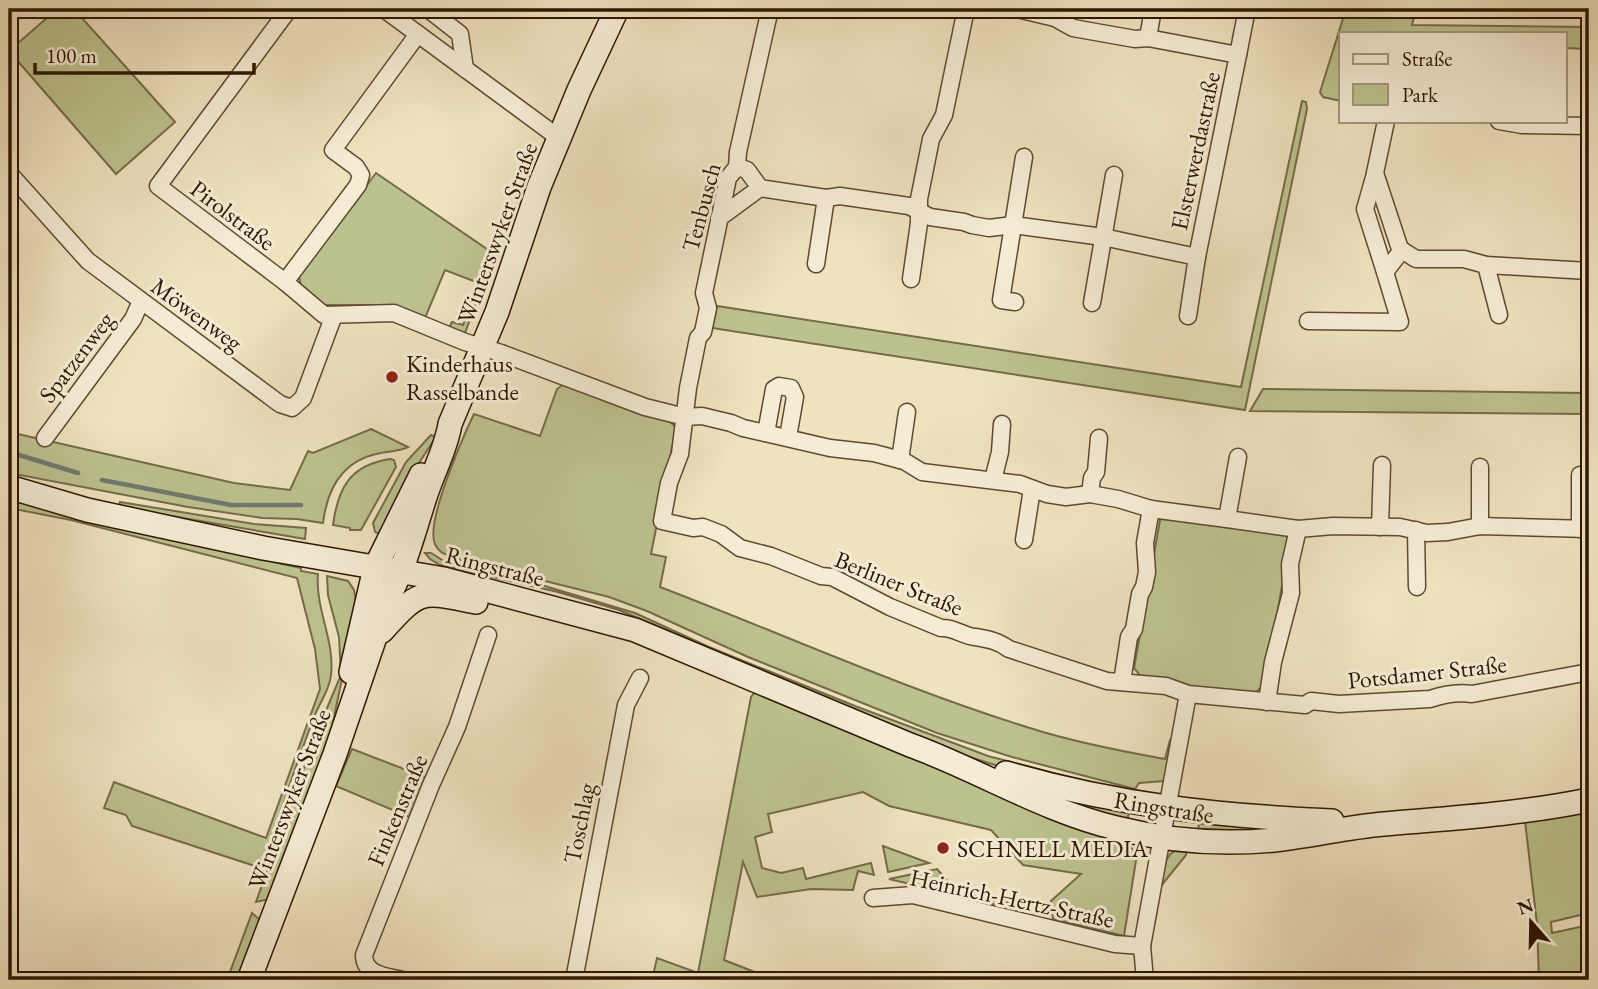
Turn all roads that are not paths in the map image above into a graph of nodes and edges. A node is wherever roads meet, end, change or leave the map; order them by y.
1 (289, 9) edge
2 (384, 9) edge
3 (428, 9) edge
4 (617, 9) edge
5 (770, 9) edge
6 (966, 9) edge
7 (1017, 9) edge
8 (1153, 9) edge
9 (1247, 9) edge
10 (1056, 13) edge
11 (418, 34) junction
12 (1148, 38) junction
13 (1238, 55) junction
14 (465, 69) junction
15 (1386, 122) edge
16 (1505, 122) edge
17 (1589, 126) edge
18 (559, 138) junction
19 (1024, 158) dead end
20 (737, 167) junction
21 (9, 173) edge
22 (1375, 173) junction
23 (1114, 175) dead end
24 (760, 188) junction
25 (826, 198) junction
26 (919, 210) junction
27 (719, 218) junction
28 (1013, 225) junction
29 (1103, 237) junction
30 (1402, 250) junction
31 (1197, 257) junction
32 (816, 264) dead end
33 (1486, 265) junction
34 (1385, 272) junction
35 (1589, 272) edge
36 (911, 279) dead end
37 (285, 282) junction
38 (1000, 300) dead end
39 (141, 301) junction
40 (1093, 303) dead end
41 (334, 315) junction
42 (1499, 315) dead end
43 (1188, 316) dead end
44 (1308, 321) dead end
45 (483, 348) junction
46 (907, 412) dead end
47 (685, 416) junction
48 (450, 424) junction
49 (1002, 424) dead end
50 (766, 433) junction
51 (788, 437) junction
52 (45, 438) dead end
53 (1099, 438) dead end
54 (1238, 457) dead end
55 (900, 460) junction
56 (1382, 465) dead end
57 (1480, 467) dead end
58 (1580, 475) dead end
59 (993, 480) junction
60 (9, 487) edge
61 (1032, 489) junction
62 (1090, 494) junction
63 (1151, 509) junction
64 (1227, 519) junction
65 (662, 521) joint
66 (1480, 526) junction
67 (1380, 527) junction
68 (1298, 529) junction
69 (1584, 529) edge
70 (1416, 530) junction
71 (1024, 540) dead end
72 (375, 568) junction
73 (402, 572) junction
74 (1417, 587) dead end
75 (512, 596) junction
76 (488, 635) dead end
77 (377, 636) junction
78 (1589, 672) edge
79 (640, 678) dead end
80 (1122, 682) junction
81 (1188, 694) junction
82 (1268, 702) junction
83 (949, 759) junction
84 (325, 777) junction
85 (1589, 800) edge
86 (1166, 808) junction
87 (1383, 824) junction
88 (1162, 838) junction
89 (873, 898) dead end
90 (1142, 946) junction
91 (249, 980) edge
92 (402, 980) edge
93 (574, 980) edge
94 (1145, 980) edge

1 - 37 street, Pirolstraße
2 - 11 street
3 - 14 street
4 - 18 main road, Winterswyker Straße
5 - 20 street, Tenbusch
6 - 26 street
7 - 10 street, Elsterwerdastraße
8 - 12 street
9 - 13 street, Elsterwerdastraße
10 - 12 street, Elsterwerdastraße
11 - 14 street
11 - 37 street
12 - 13 street, Elsterwerdastraße
13 - 31 street, Elsterwerdastraße
14 - 18 street
15 - 22 street
16 - 17 street
18 - 45 main road, Winterswyker Straße
19 - 28 street
20 - 24 street
20 - 27 street, Tenbusch
21 - 39 street, Möwenweg
22 - 30 street
22 - 34 street
23 - 29 street
24 - 25 street, Elsterwerdastraße
24 - 27 street
25 - 26 street, Elsterwerdastraße
25 - 32 street
26 - 28 street, Elsterwerdastraße
26 - 36 street
27 - 47 street, Tenbusch
28 - 29 street, Elsterwerdastraße
28 - 38 street
29 - 31 street, Elsterwerdastraße
29 - 40 street
30 - 33 street
30 - 34 street
31 - 43 street, Elsterwerdastraße
33 - 35 street
33 - 42 street
34 - 44 street
37 - 41 street, Pirolstraße
39 - 41 street, Möwenweg
39 - 52 street, Spatzenweg
41 - 45 street
45 - 47 street
45 - 48 main road, Winterswyker Straße
46 - 55 street
47 - 50 street
47 - 65 street, Tenbusch
48 - 72 main road
48 - 73 main road, Winterswyker Straße
49 - 59 street
50 - 51 street
50 - 51 street
51 - 55 street
53 - 62 street
54 - 64 street
55 - 59 street
56 - 67 street
57 - 66 street
58 - 69 street
59 - 61 street
60 - 72 main road, Ringstraße
61 - 62 street
61 - 71 street
62 - 63 street
63 - 64 street
63 - 80 street
64 - 68 street
65 - 80 street, Berliner Straße
66 - 69 street
66 - 70 street
67 - 68 street
67 - 70 street
68 - 82 street
70 - 74 street
72 - 73 main road, Ringstraße
72 - 84 main road
73 - 75 main road, Ringstraße
73 - 77 main road, Winterswyker Straße
75 - 77 main road, Winterswyker Straße
75 - 83 main road, Ringstraße
76 - 92 street, Finkenstraße
77 - 84 main road, Winterswyker Straße
78 - 82 street, Potsdamer Straße
79 - 93 street, Toschlag
80 - 81 street, Berliner Straße
81 - 82 street, Potsdamer Straße
81 - 86 street
83 - 86 main road, Ringstraße
83 - 88 main road, Ringstraße
84 - 91 main road, Winterswyker Straße
85 - 87 main road, Ringstraße
86 - 87 main road, Ringstraße
86 - 88 street
87 - 88 main road, Ringstraße
88 - 90 street
89 - 90 street, Heinrich-Hertz-Straße
90 - 94 street

